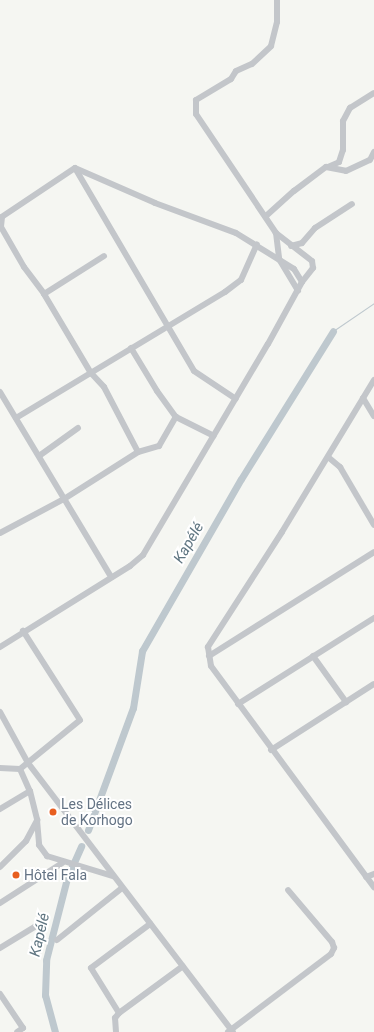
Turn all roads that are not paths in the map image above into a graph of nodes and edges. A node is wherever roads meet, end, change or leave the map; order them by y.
1 (277, 0) edge
2 (374, 93) edge
3 (374, 152) edge
4 (328, 167) junction
5 (75, 168) junction
6 (352, 204) dead end
7 (266, 216) junction
8 (1, 217) edge
9 (276, 233) junction
10 (257, 244) junction
11 (291, 246) junction
12 (104, 256) dead end
13 (279, 259) junction
14 (302, 282) junction
15 (298, 291) junction
16 (44, 294) junction
17 (168, 325) junction
18 (132, 348) junction
19 (91, 373) junction
20 (374, 380) edge
21 (0, 392) edge
22 (363, 398) junction
23 (236, 399) junction
24 (374, 416) edge
25 (176, 417) junction
26 (16, 418) junction
27 (78, 428) dead end
28 (214, 436) junction
29 (138, 452) junction
30 (39, 456) junction
31 (328, 457) junction
32 (64, 499) junction
33 (374, 525) edge
34 (0, 533) edge
35 (374, 552) edge
36 (111, 577) junction
37 (374, 618) edge
38 (23, 631) junction
39 (0, 647) edge
40 (208, 656) junction
41 (313, 656) junction
42 (374, 684) edge
43 (346, 702) junction
44 (238, 704) junction
45 (0, 712) edge
46 (271, 750) junction
47 (28, 763) junction
48 (0, 768) edge
49 (20, 769) junction
50 (30, 791) junction
51 (0, 809) edge
52 (37, 820) junction
53 (62, 863) junction
54 (0, 867) edge
55 (374, 874) edge
56 (113, 876) junction
57 (366, 877) junction
58 (374, 887) edge
59 (122, 888) junction
60 (288, 890) dead end
61 (0, 903) edge
62 (150, 924) junction
63 (36, 926) dead end
64 (58, 940) dead end
65 (0, 948) edge
66 (183, 966) junction
67 (0, 994) edge
68 (119, 1013) junction
69 (231, 1031) edge
70 (17, 1032) edge
71 (116, 1032) edge

1 - 7 street
2 - 4 street
3 - 4 street
4 - 7 street
5 - 8 street
5 - 10 street
5 - 17 street
6 - 11 street
7 - 9 street
8 - 16 street
9 - 11 street
9 - 13 street
10 - 13 street
10 - 17 street
11 - 14 street
12 - 16 street
13 - 14 street
13 - 15 street
14 - 15 street
15 - 23 street
16 - 19 street
17 - 18 street
17 - 23 street
18 - 19 street
18 - 25 street
19 - 26 street
19 - 29 street
20 - 22 street
21 - 26 street
22 - 24 street
22 - 31 street
23 - 28 street
25 - 28 street
25 - 29 street
26 - 30 street
27 - 30 street
28 - 36 street
29 - 32 street
30 - 32 street
31 - 33 street
31 - 40 street
32 - 34 street
32 - 36 street
35 - 40 street
36 - 38 street
37 - 41 street
38 - 39 street
38 - 47 street
40 - 44 street
41 - 43 street
41 - 44 street
42 - 43 street
43 - 46 street
44 - 46 street
45 - 47 street
46 - 57 street
47 - 49 street
47 - 56 street
48 - 49 street
49 - 50 street
50 - 51 street
50 - 52 street
52 - 53 street
52 - 54 street
53 - 56 street
53 - 61 street
55 - 57 street
56 - 59 street
57 - 58 street
59 - 62 street
59 - 64 street
60 - 69 street
62 - 66 street
62 - 68 street
63 - 65 street
66 - 68 street
66 - 69 street
67 - 70 street
68 - 71 street

